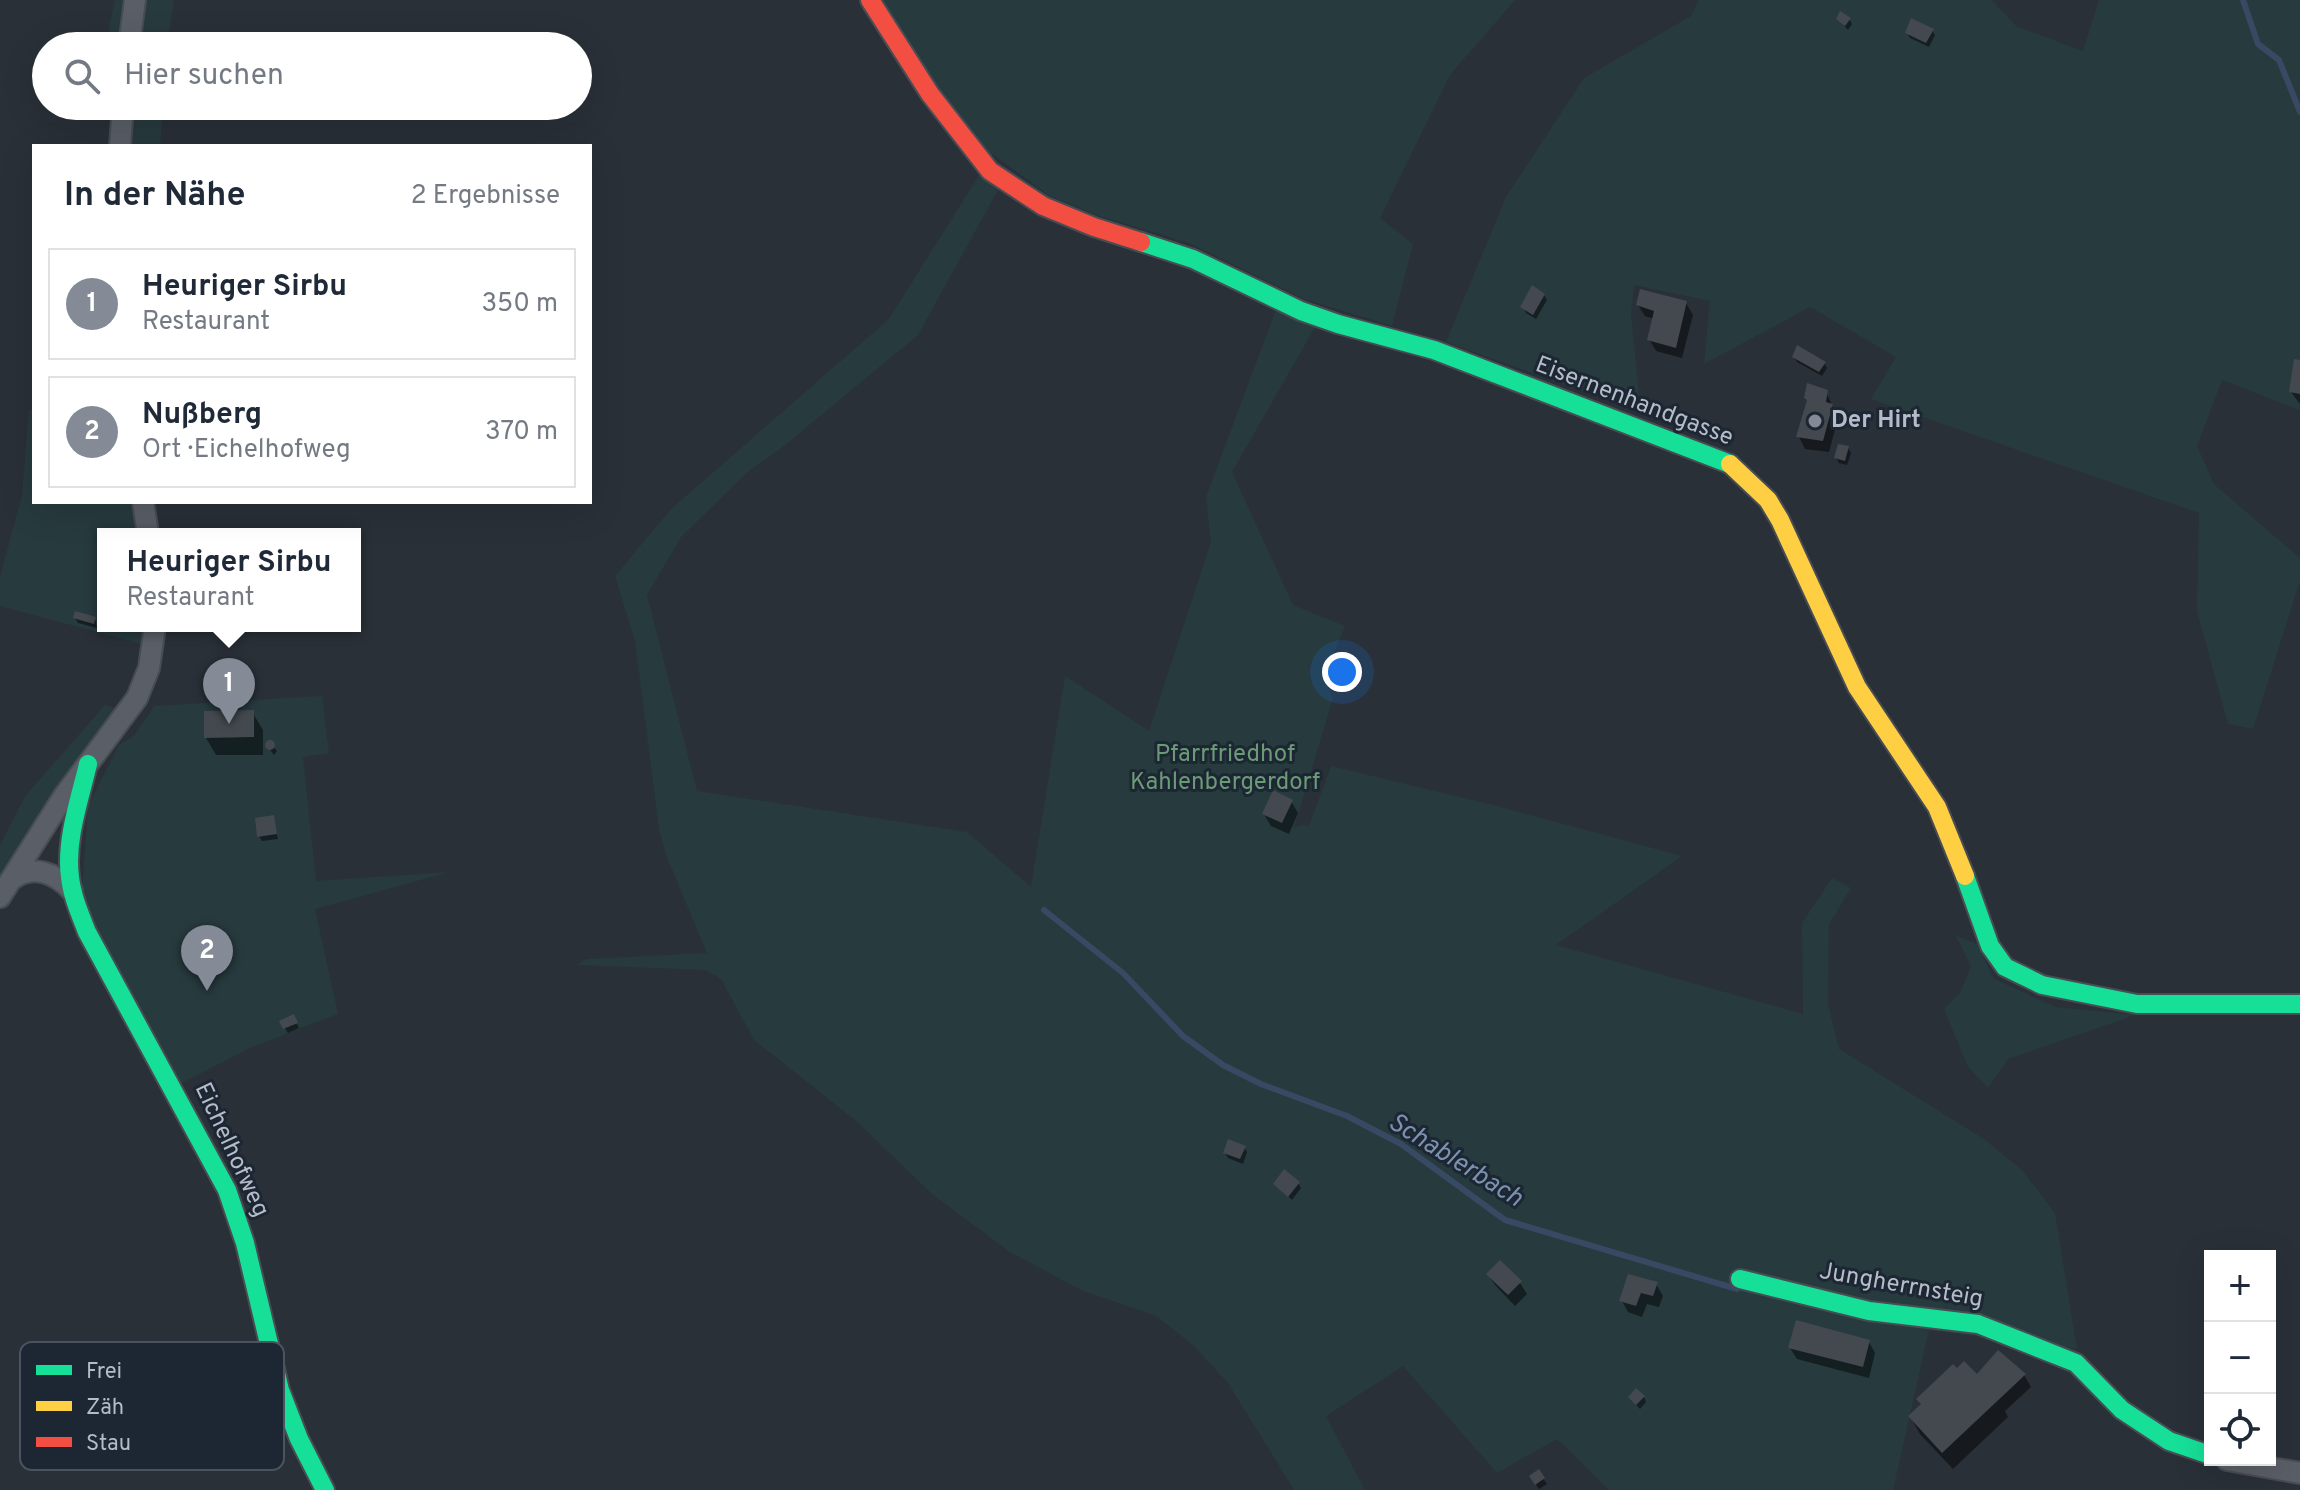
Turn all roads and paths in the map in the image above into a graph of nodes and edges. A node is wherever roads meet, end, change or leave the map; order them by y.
1 (135, 0) edge
2 (870, 0) edge
3 (131, 32) edge
4 (122, 120) edge
5 (120, 144) edge
6 (143, 504) edge
7 (147, 528) edge
8 (154, 632) edge
9 (88, 764) junction
10 (6, 888) edge
11 (72, 891) junction
12 (2300, 1004) edge
13 (1740, 1279) dead end
14 (269, 1342) edge
15 (284, 1400) edge
16 (2204, 1453) edge
17 (2261, 1466) edge
18 (2300, 1473) edge
19 (325, 1490) edge

1 - 3 street
2 - 12 street, Eisernenhandgasse
4 - 5 street
6 - 7 street
8 - 9 street
9 - 10 street
9 - 11 street, Eichelhofweg
10 - 11 street
11 - 14 street, Eichelhofweg
13 - 16 street, Jungherrnsteig
15 - 19 street, Eichelhofweg
17 - 18 street

